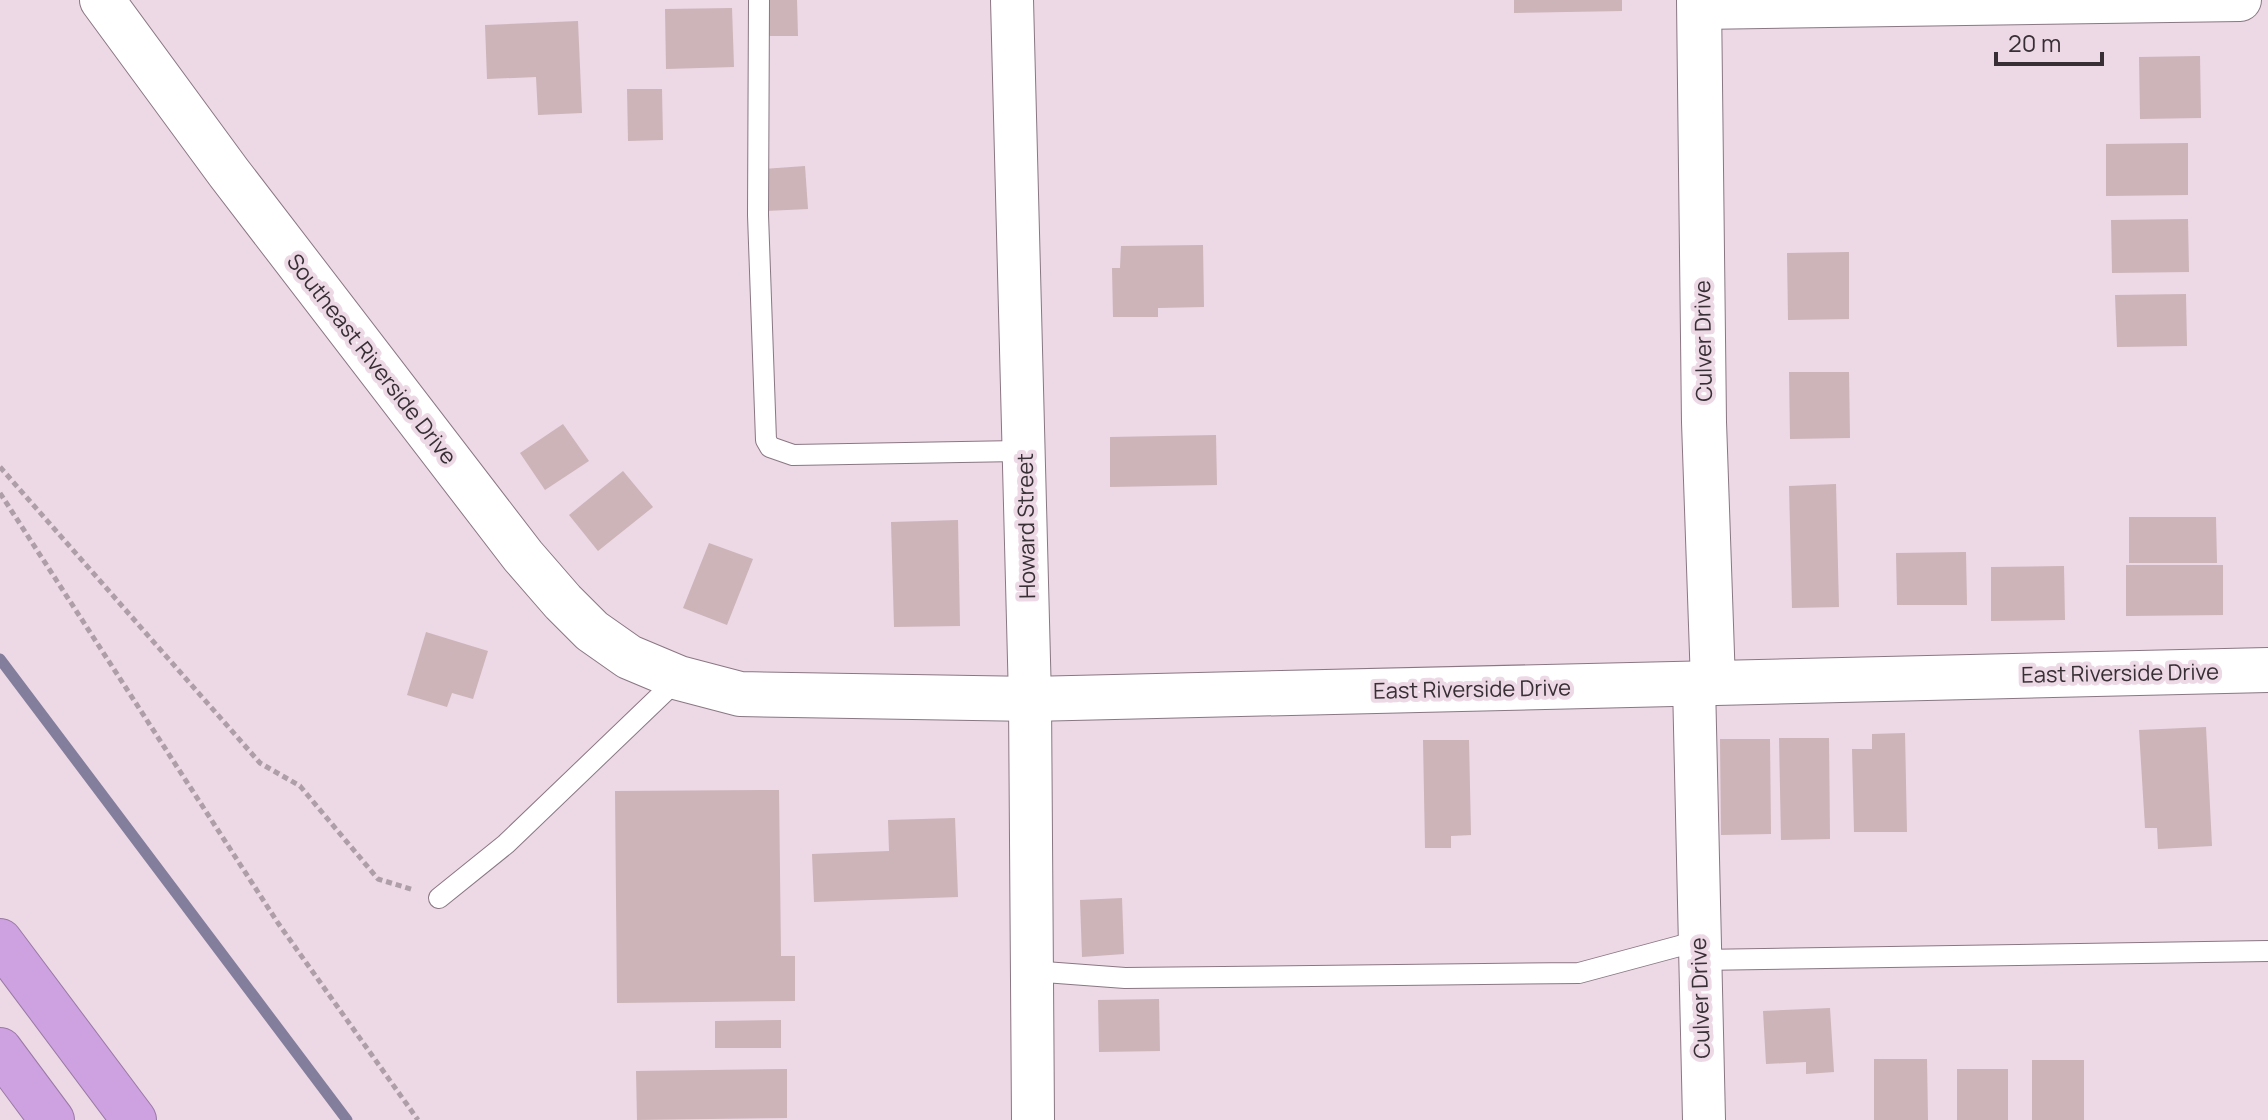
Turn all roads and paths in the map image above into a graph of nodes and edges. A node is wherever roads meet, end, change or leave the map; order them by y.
1 (102, 0) edge
2 (759, 0) edge
3 (1012, 0) edge
4 (2240, 0) edge
5 (1699, 4) edge
6 (1024, 451) junction
7 (0, 467) edge
8 (0, 493) edge
9 (2268, 670) edge
10 (679, 678) junction
11 (1703, 683) junction
12 (1030, 699) junction
13 (439, 898) joint
14 (0, 941) edge
15 (1699, 950) junction
16 (2268, 951) edge
17 (1031, 971) junction
18 (0, 1050) edge
19 (52, 1120) edge
20 (134, 1120) edge
21 (418, 1120) edge
22 (1033, 1120) edge
23 (1704, 1120) edge

1 - 10 street, Southeast Riverside Drive
2 - 6 lane
3 - 6 street, Howard Street
4 - 5 street
5 - 11 street, Culver Drive
6 - 12 street, Howard Street
7 - 13 path
8 - 21 path
9 - 11 street, East Riverside Drive
10 - 12 street, East Riverside Drive
10 - 13 lane
11 - 12 street, East Riverside Drive
11 - 15 street, Culver Drive
12 - 17 street, Howard Street
14 - 20 highway
15 - 16 lane
15 - 17 lane
15 - 23 street, Culver Drive
17 - 22 street, Howard Street
18 - 19 highway

